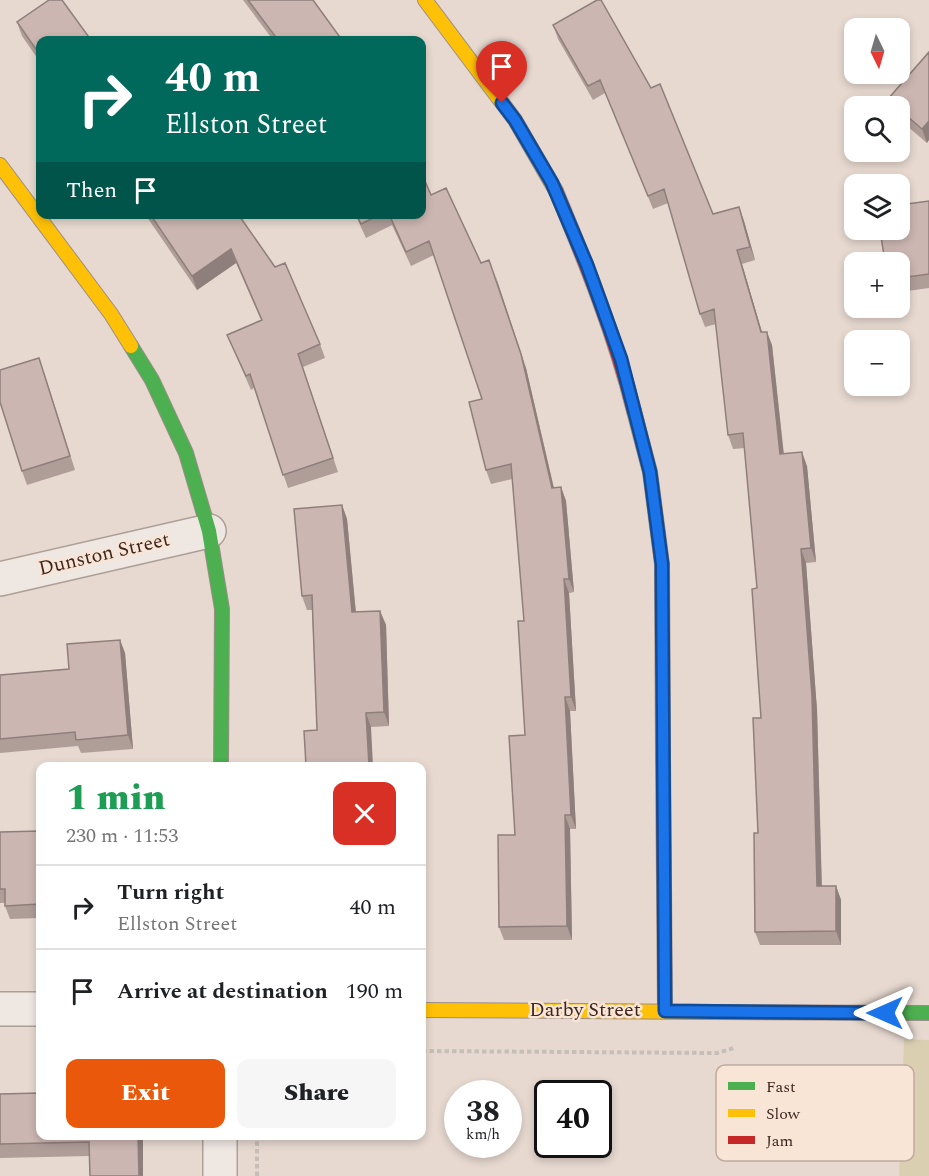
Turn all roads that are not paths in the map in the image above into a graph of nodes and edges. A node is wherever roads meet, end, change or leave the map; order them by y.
1 (425, 0) edge
2 (0, 165) edge
3 (36, 213) edge
4 (40, 219) edge
5 (209, 531) junction
6 (0, 579) edge
7 (221, 762) edge
8 (0, 1009) edge
9 (36, 1009) edge
10 (426, 1010) edge
11 (665, 1011) junction
12 (929, 1013) edge
13 (220, 1140) edge
14 (220, 1176) edge

1 - 11 street
2 - 3 street
4 - 5 street
5 - 6 street, Dunston Street
5 - 7 street
8 - 9 street
10 - 11 street, Darby Street
11 - 12 street, Darby Street
13 - 14 street

